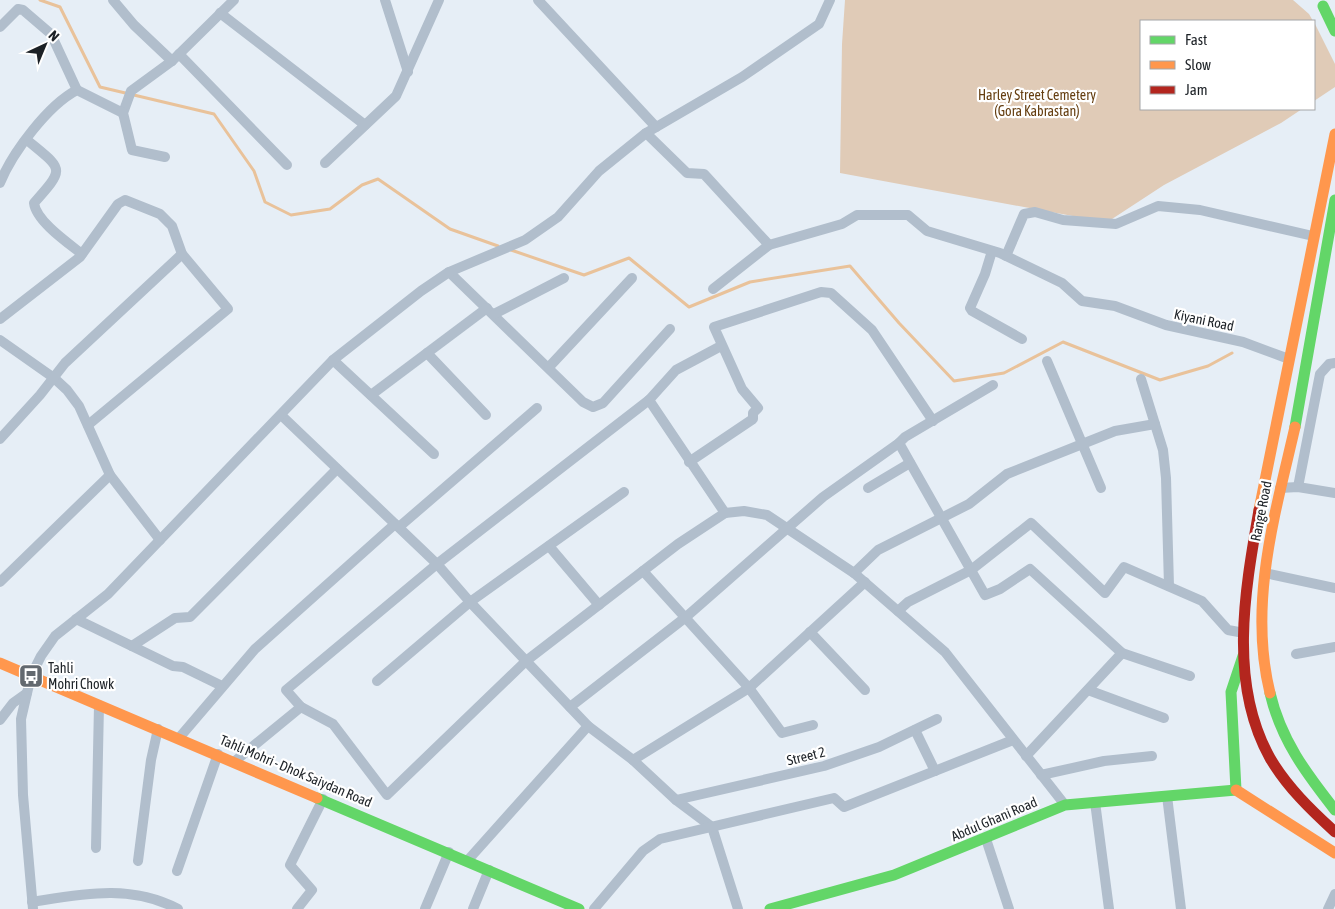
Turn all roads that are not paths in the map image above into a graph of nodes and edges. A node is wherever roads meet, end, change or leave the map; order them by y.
1 (113, 0) edge
2 (234, 0) edge
3 (385, 0) edge
4 (439, 0) edge
5 (538, 0) edge
6 (828, 1) edge
7 (1319, 3) edge
8 (220, 13) junction
9 (1335, 15) edge
10 (0, 27) edge
11 (1335, 31) edge
12 (175, 58) junction
13 (408, 72) junction
14 (77, 90) junction
15 (124, 108) junction
16 (365, 125) junction
17 (656, 127) junction
18 (646, 133) junction
19 (1335, 134) edge
20 (27, 140) junction
21 (166, 157) dead end
22 (325, 163) dead end
23 (286, 165) dead end
24 (0, 183) edge
25 (1335, 200) edge
26 (1313, 236) junction
27 (769, 245) junction
28 (992, 251) junction
29 (82, 254) junction
30 (182, 254) junction
31 (1006, 256) junction
32 (448, 272) junction
33 (564, 278) dead end
34 (632, 278) dead end
35 (713, 289) dead end
36 (491, 311) junction
37 (0, 319) edge
38 (670, 329) dead end
39 (1022, 339) dead end
40 (0, 340) edge
41 (721, 346) junction
42 (427, 353) junction
43 (1288, 359) junction
44 (333, 360) junction
45 (1047, 361) dead end
46 (1335, 363) edge
47 (548, 367) junction
48 (54, 378) junction
49 (1141, 379) dead end
50 (993, 385) dead end
51 (371, 395) junction
52 (649, 400) junction
53 (537, 408) dead end
54 (282, 415) junction
55 (486, 416) dead end
56 (933, 421) junction
57 (1155, 424) junction
58 (88, 425) junction
59 (0, 439) edge
60 (899, 443) junction
61 (1082, 444) junction
62 (434, 454) dead end
63 (689, 462) junction
64 (910, 463) junction
65 (337, 469) junction
66 (110, 475) junction
67 (1298, 487) junction
68 (868, 488) dead end
69 (1101, 488) dead end
70 (1280, 488) junction
71 (624, 492) dead end
72 (1335, 493) edge
73 (724, 513) junction
74 (942, 518) junction
75 (397, 526) junction
76 (787, 528) junction
77 (160, 540) junction
78 (549, 546) junction
79 (437, 564) junction
80 (971, 570) junction
81 (643, 571) junction
82 (854, 573) junction
83 (1265, 573) junction
84 (0, 582) edge
85 (865, 582) junction
86 (1169, 586) junction
87 (1335, 588) edge
88 (470, 602) junction
89 (599, 604) junction
90 (898, 612) junction
91 (686, 617) junction
92 (76, 619) junction
93 (810, 632) junction
94 (1244, 633) junction
95 (132, 646) junction
96 (1335, 647) edge
97 (1122, 653) junction
98 (1296, 654) dead end
99 (1244, 656) junction
100 (526, 661) junction
101 (0, 663) edge
102 (31, 676) junction
103 (1190, 676) dead end
104 (377, 682) dead end
105 (222, 686) junction
106 (749, 688) junction
107 (865, 690) dead end
108 (1088, 690) junction
109 (27, 693) junction
110 (99, 704) junction
111 (301, 707) junction
112 (570, 707) junction
113 (1164, 718) dead end
114 (937, 719) dead end
115 (0, 720) edge
116 (813, 725) dead end
117 (588, 726) junction
118 (158, 729) junction
119 (915, 730) junction
120 (179, 738) junction
121 (1013, 740) junction
122 (218, 754) junction
123 (1026, 756) junction
124 (1152, 756) dead end
125 (633, 760) junction
126 (235, 761) junction
127 (935, 771) junction
128 (1041, 775) junction
129 (1236, 790) junction
130 (1168, 796) junction
131 (323, 799) junction
132 (676, 800) junction
133 (1095, 802) junction
134 (1065, 805) junction
135 (1335, 810) edge
136 (712, 827) junction
137 (1335, 832) edge
138 (986, 839) junction
139 (96, 848) dead end
140 (449, 852) junction
141 (1335, 853) edge
142 (468, 860) junction
143 (138, 861) dead end
144 (489, 870) junction
145 (177, 871) dead end
146 (1335, 894) edge
147 (32, 906) edge
148 (178, 909) edge
149 (297, 909) edge
150 (425, 909) edge
151 (473, 909) edge
152 (579, 909) edge
153 (594, 909) edge
154 (738, 909) edge
155 (770, 909) edge
156 (1009, 909) edge
157 (1108, 909) edge
158 (1181, 909) edge
159 (1328, 909) edge

1 - 12 street
2 - 8 street
3 - 13 street
4 - 13 street
5 - 17 street
6 - 17 street
7 - 9 street
7 - 11 main road
8 - 12 street
8 - 16 street
10 - 14 street
12 - 15 street
12 - 23 street
13 - 16 street
14 - 15 street
14 - 20 street
15 - 21 street
16 - 22 street
17 - 18 street
18 - 27 street
18 - 32 street
19 - 26 main road
20 - 24 street
20 - 29 street
25 - 70 main road, Range Road
26 - 31 street
26 - 43 main road
27 - 28 street, Kiyani Road
27 - 35 street
28 - 31 street, Kiyani Road
28 - 39 street
29 - 30 street
29 - 37 street
30 - 48 street
30 - 58 street
31 - 43 street, Kiyani Road
32 - 36 street
32 - 44 street
33 - 36 street
34 - 47 street
36 - 42 street
36 - 47 street
38 - 47 street
40 - 48 street
41 - 52 street
41 - 56 street
41 - 63 street
42 - 51 street
42 - 55 street
43 - 94 main road
44 - 51 street
44 - 54 street
45 - 61 street
46 - 67 street
48 - 58 street
48 - 59 street
49 - 57 street
50 - 56 street
51 - 62 street
52 - 63 street
52 - 79 street
53 - 75 street
54 - 65 street
54 - 77 street
56 - 60 street
57 - 61 street
57 - 86 street
58 - 66 street
60 - 64 street
60 - 76 street
61 - 69 street
61 - 74 street
63 - 73 street
64 - 68 street
64 - 74 street
65 - 75 street
65 - 95 street
66 - 77 street
66 - 84 street
67 - 70 street
67 - 72 street
70 - 83 main road, Range Road
71 - 78 street
73 - 76 street
73 - 81 street
74 - 80 street
74 - 82 street
75 - 79 street
75 - 105 street
76 - 82 street
76 - 91 street
77 - 92 street
78 - 88 street
78 - 89 street
79 - 88 street
79 - 111 street
80 - 86 street
80 - 90 street
80 - 97 street
81 - 89 street
81 - 91 street
82 - 85 street
83 - 87 street
83 - 135 main road, Range Road
85 - 90 street
85 - 93 street
86 - 94 street
88 - 100 street
88 - 104 street
89 - 100 street
90 - 121 street
91 - 106 street
91 - 112 street
92 - 95 street
92 - 102 street
93 - 106 street
93 - 107 street
94 - 99 main road
95 - 105 street
96 - 98 street
97 - 103 street
97 - 108 street
99 - 129 main road
99 - 137 main road
100 - 111 street
100 - 112 street
101 - 102 main road, Tahli Mohri - Dhok Saiydan Road
102 - 109 street
102 - 110 main road, Tahli Mohri - Dhok Saiydan Road
105 - 120 street
106 - 116 street
106 - 125 street
108 - 113 street
108 - 123 street
109 - 115 street
109 - 147 street
110 - 118 main road, Tahli Mohri - Dhok Saiydan Road
110 - 139 street
111 - 126 street
112 - 117 street
114 - 119 street, Street 2
117 - 125 street
117 - 142 street
118 - 120 main road, Tahli Mohri - Dhok Saiydan Road
118 - 143 street
119 - 127 street
119 - 132 street, Street 2
120 - 122 main road, Tahli Mohri - Dhok Saiydan Road
121 - 123 street
121 - 127 street
122 - 126 main road, Tahli Mohri - Dhok Saiydan Road
122 - 145 street
123 - 128 street
124 - 128 street
125 - 132 street
126 - 131 main road, Tahli Mohri - Dhok Saiydan Road
127 - 136 street
128 - 134 street
129 - 130 main road, Abdul Ghani Road
129 - 141 main road
130 - 133 main road, Abdul Ghani Road
130 - 158 street
131 - 140 main road, Tahli Mohri - Dhok Saiydan Road
131 - 149 street
132 - 136 street
133 - 134 main road, Abdul Ghani Road
133 - 157 street
134 - 138 main road, Abdul Ghani Road
136 - 153 street
136 - 154 street
138 - 155 main road, Abdul Ghani Road
138 - 156 street
140 - 142 main road, Tahli Mohri - Dhok Saiydan Road
140 - 150 street
142 - 144 main road, Tahli Mohri - Dhok Saiydan Road
144 - 151 street
144 - 152 main road, Tahli Mohri - Dhok Saiydan Road
146 - 159 street
147 - 148 street

